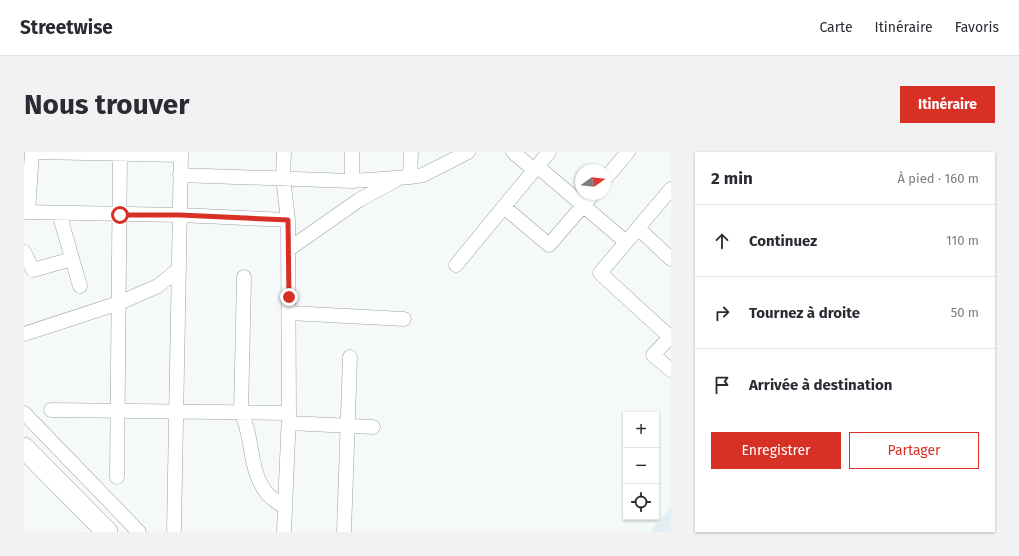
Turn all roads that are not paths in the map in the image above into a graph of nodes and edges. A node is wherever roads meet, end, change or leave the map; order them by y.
1 (32, 152) edge
2 (37, 152) edge
3 (284, 152) edge
4 (352, 152) edge
5 (411, 152) edge
6 (468, 152) edge
7 (513, 152) edge
8 (549, 152) edge
9 (628, 152) edge
10 (120, 153) edge
11 (181, 154) edge
12 (536, 168) junction
13 (611, 172) edge
14 (180, 175) junction
15 (283, 178) junction
16 (405, 178) junction
17 (352, 181) junction
18 (671, 189) edge
19 (587, 200) edge
20 (583, 205) junction
21 (504, 207) junction
22 (26, 212) edge
23 (59, 213) junction
24 (120, 215) junction
25 (180, 215) junction
26 (288, 220) junction
27 (638, 228) junction
28 (626, 242) junction
29 (289, 249) junction
30 (24, 252) edge
31 (72, 259) junction
32 (671, 259) edge
33 (456, 265) dead end
34 (179, 270) junction
35 (244, 277) dead end
36 (80, 286) dead end
37 (119, 303) junction
38 (289, 313) junction
39 (404, 319) dead end
40 (24, 334) edge
41 (671, 337) edge
42 (350, 357) dead end
43 (671, 370) edge
44 (51, 410) dead end
45 (118, 411) junction
46 (176, 412) junction
47 (24, 413) edge
48 (241, 413) junction
49 (289, 418) junction
50 (348, 426) junction
51 (373, 427) dead end
52 (24, 448) edge
53 (117, 477) dead end
54 (285, 508) junction
55 (174, 529) dead end
56 (107, 532) edge
57 (139, 532) edge
58 (284, 532) edge
59 (344, 532) edge

1 - 22 street
2 - 10 street
3 - 15 street
4 - 17 street
5 - 16 street
6 - 16 street
7 - 12 street
8 - 12 street
9 - 13 street
10 - 11 street
10 - 24 street
11 - 14 street
12 - 20 street
12 - 21 street
14 - 15 street
14 - 25 street
15 - 17 street
15 - 26 street
16 - 17 street
16 - 29 street
18 - 27 street
19 - 20 street
20 - 21 street
20 - 28 street
21 - 33 street
22 - 23 street
23 - 24 street
23 - 31 street
24 - 25 street
24 - 37 street
25 - 26 street
25 - 34 street
26 - 29 street
27 - 28 street
27 - 32 street
28 - 41 street
29 - 38 street
30 - 31 street
31 - 36 street
34 - 37 street
34 - 46 street
35 - 48 street
37 - 40 street
37 - 45 street
38 - 39 street
38 - 49 street
41 - 43 street
42 - 50 street
44 - 45 street
45 - 46 street
45 - 53 street
46 - 48 street
46 - 55 street
47 - 57 street
48 - 49 street
48 - 54 street
49 - 50 street
49 - 54 street
50 - 51 street
50 - 59 street
52 - 56 highway
54 - 58 street

